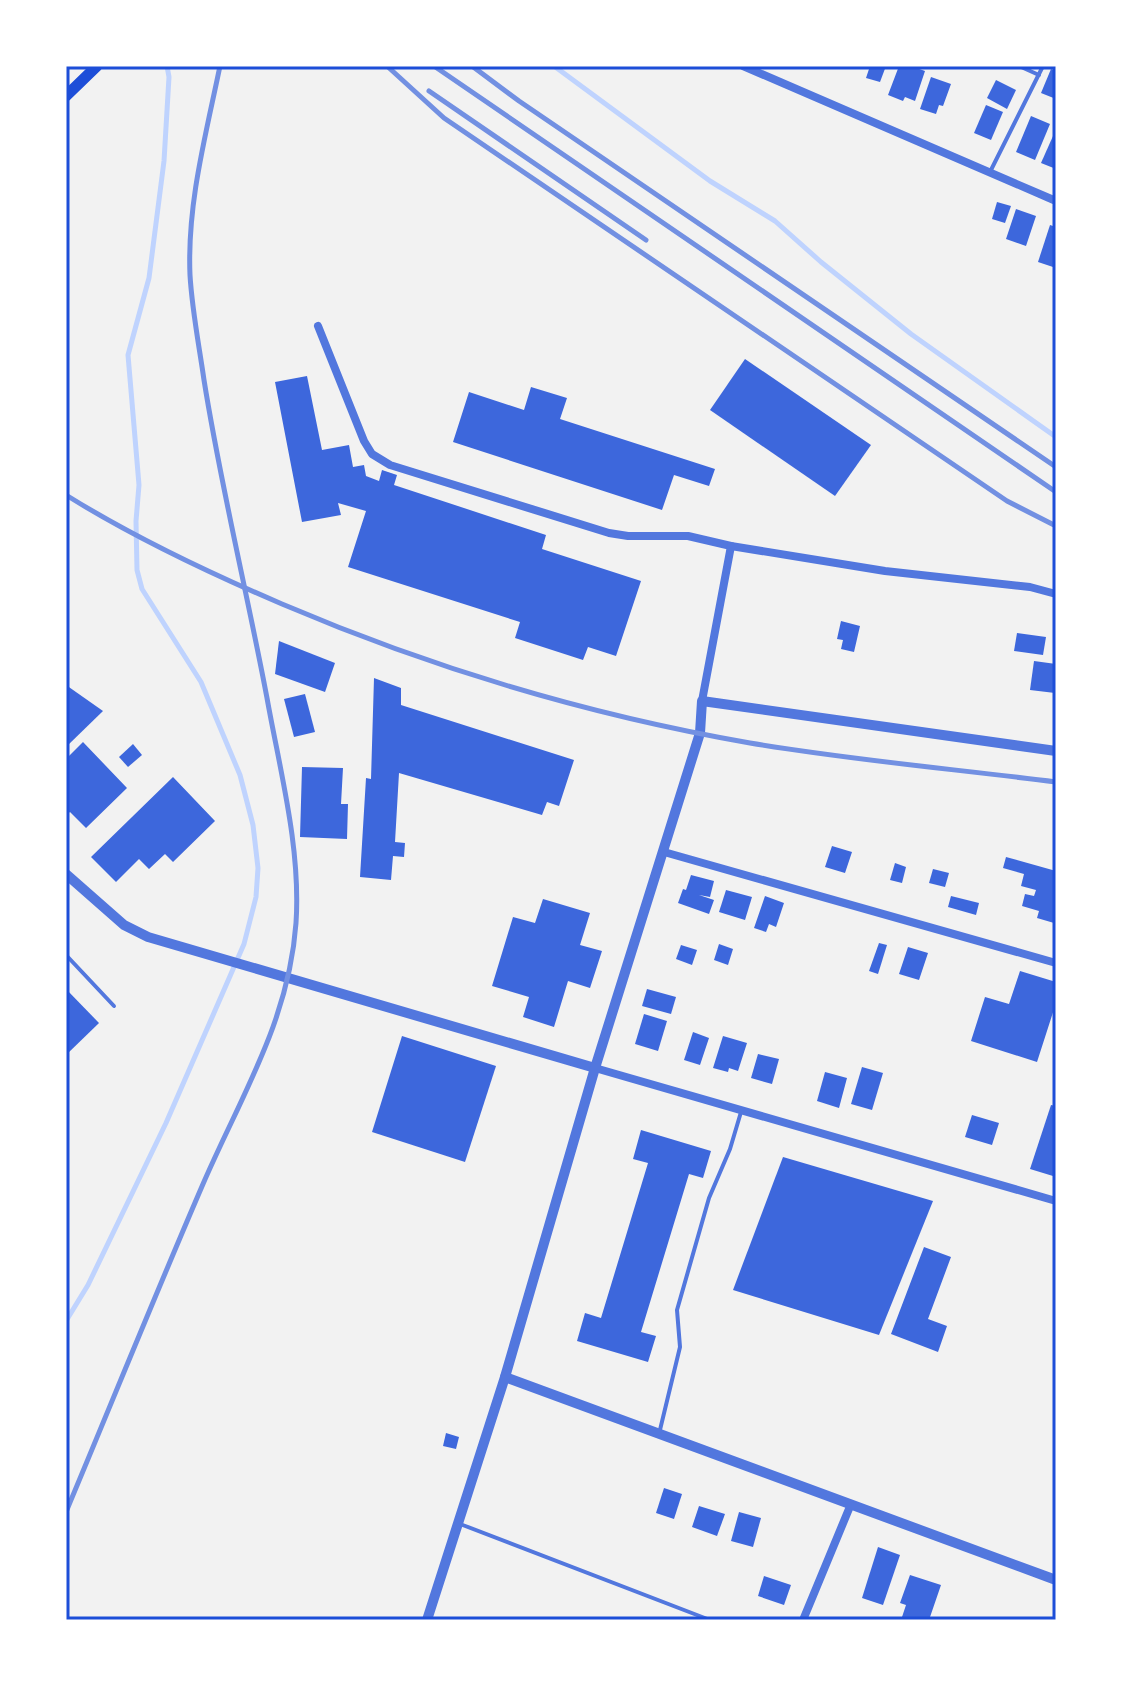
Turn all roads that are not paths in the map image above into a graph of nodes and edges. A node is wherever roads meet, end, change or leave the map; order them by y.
1 (97, 66) edge
2 (743, 66) edge
3 (1019, 66) edge
4 (1043, 66) edge
5 (1039, 75) junction
6 (66, 96) edge
7 (990, 172) junction
8 (1056, 201) edge
9 (318, 326) dead end
10 (731, 546) junction
11 (1056, 594) edge
12 (702, 701) junction
13 (1056, 751) edge
14 (664, 852) junction
15 (68, 880) edge
16 (66, 955) edge
17 (1056, 963) edge
18 (114, 1006) dead end
19 (595, 1068) junction
20 (741, 1110) junction
21 (1056, 1201) edge
22 (505, 1377) junction
23 (659, 1434) junction
24 (851, 1504) junction
25 (458, 1523) junction
26 (1056, 1580) edge
27 (427, 1620) edge
28 (710, 1620) edge
29 (803, 1620) edge

1 - 6 main road
2 - 7 street
3 - 5 lane
4 - 5 lane
5 - 7 lane
7 - 8 street
9 - 10 street
10 - 11 street
10 - 12 street
12 - 13 street
12 - 14 street
14 - 17 street
14 - 19 street
15 - 19 street
16 - 18 lane
19 - 20 street
19 - 22 street
20 - 21 street
20 - 23 lane
22 - 23 street
22 - 25 street
23 - 24 street
24 - 26 street
24 - 29 street
25 - 27 street
25 - 28 lane

